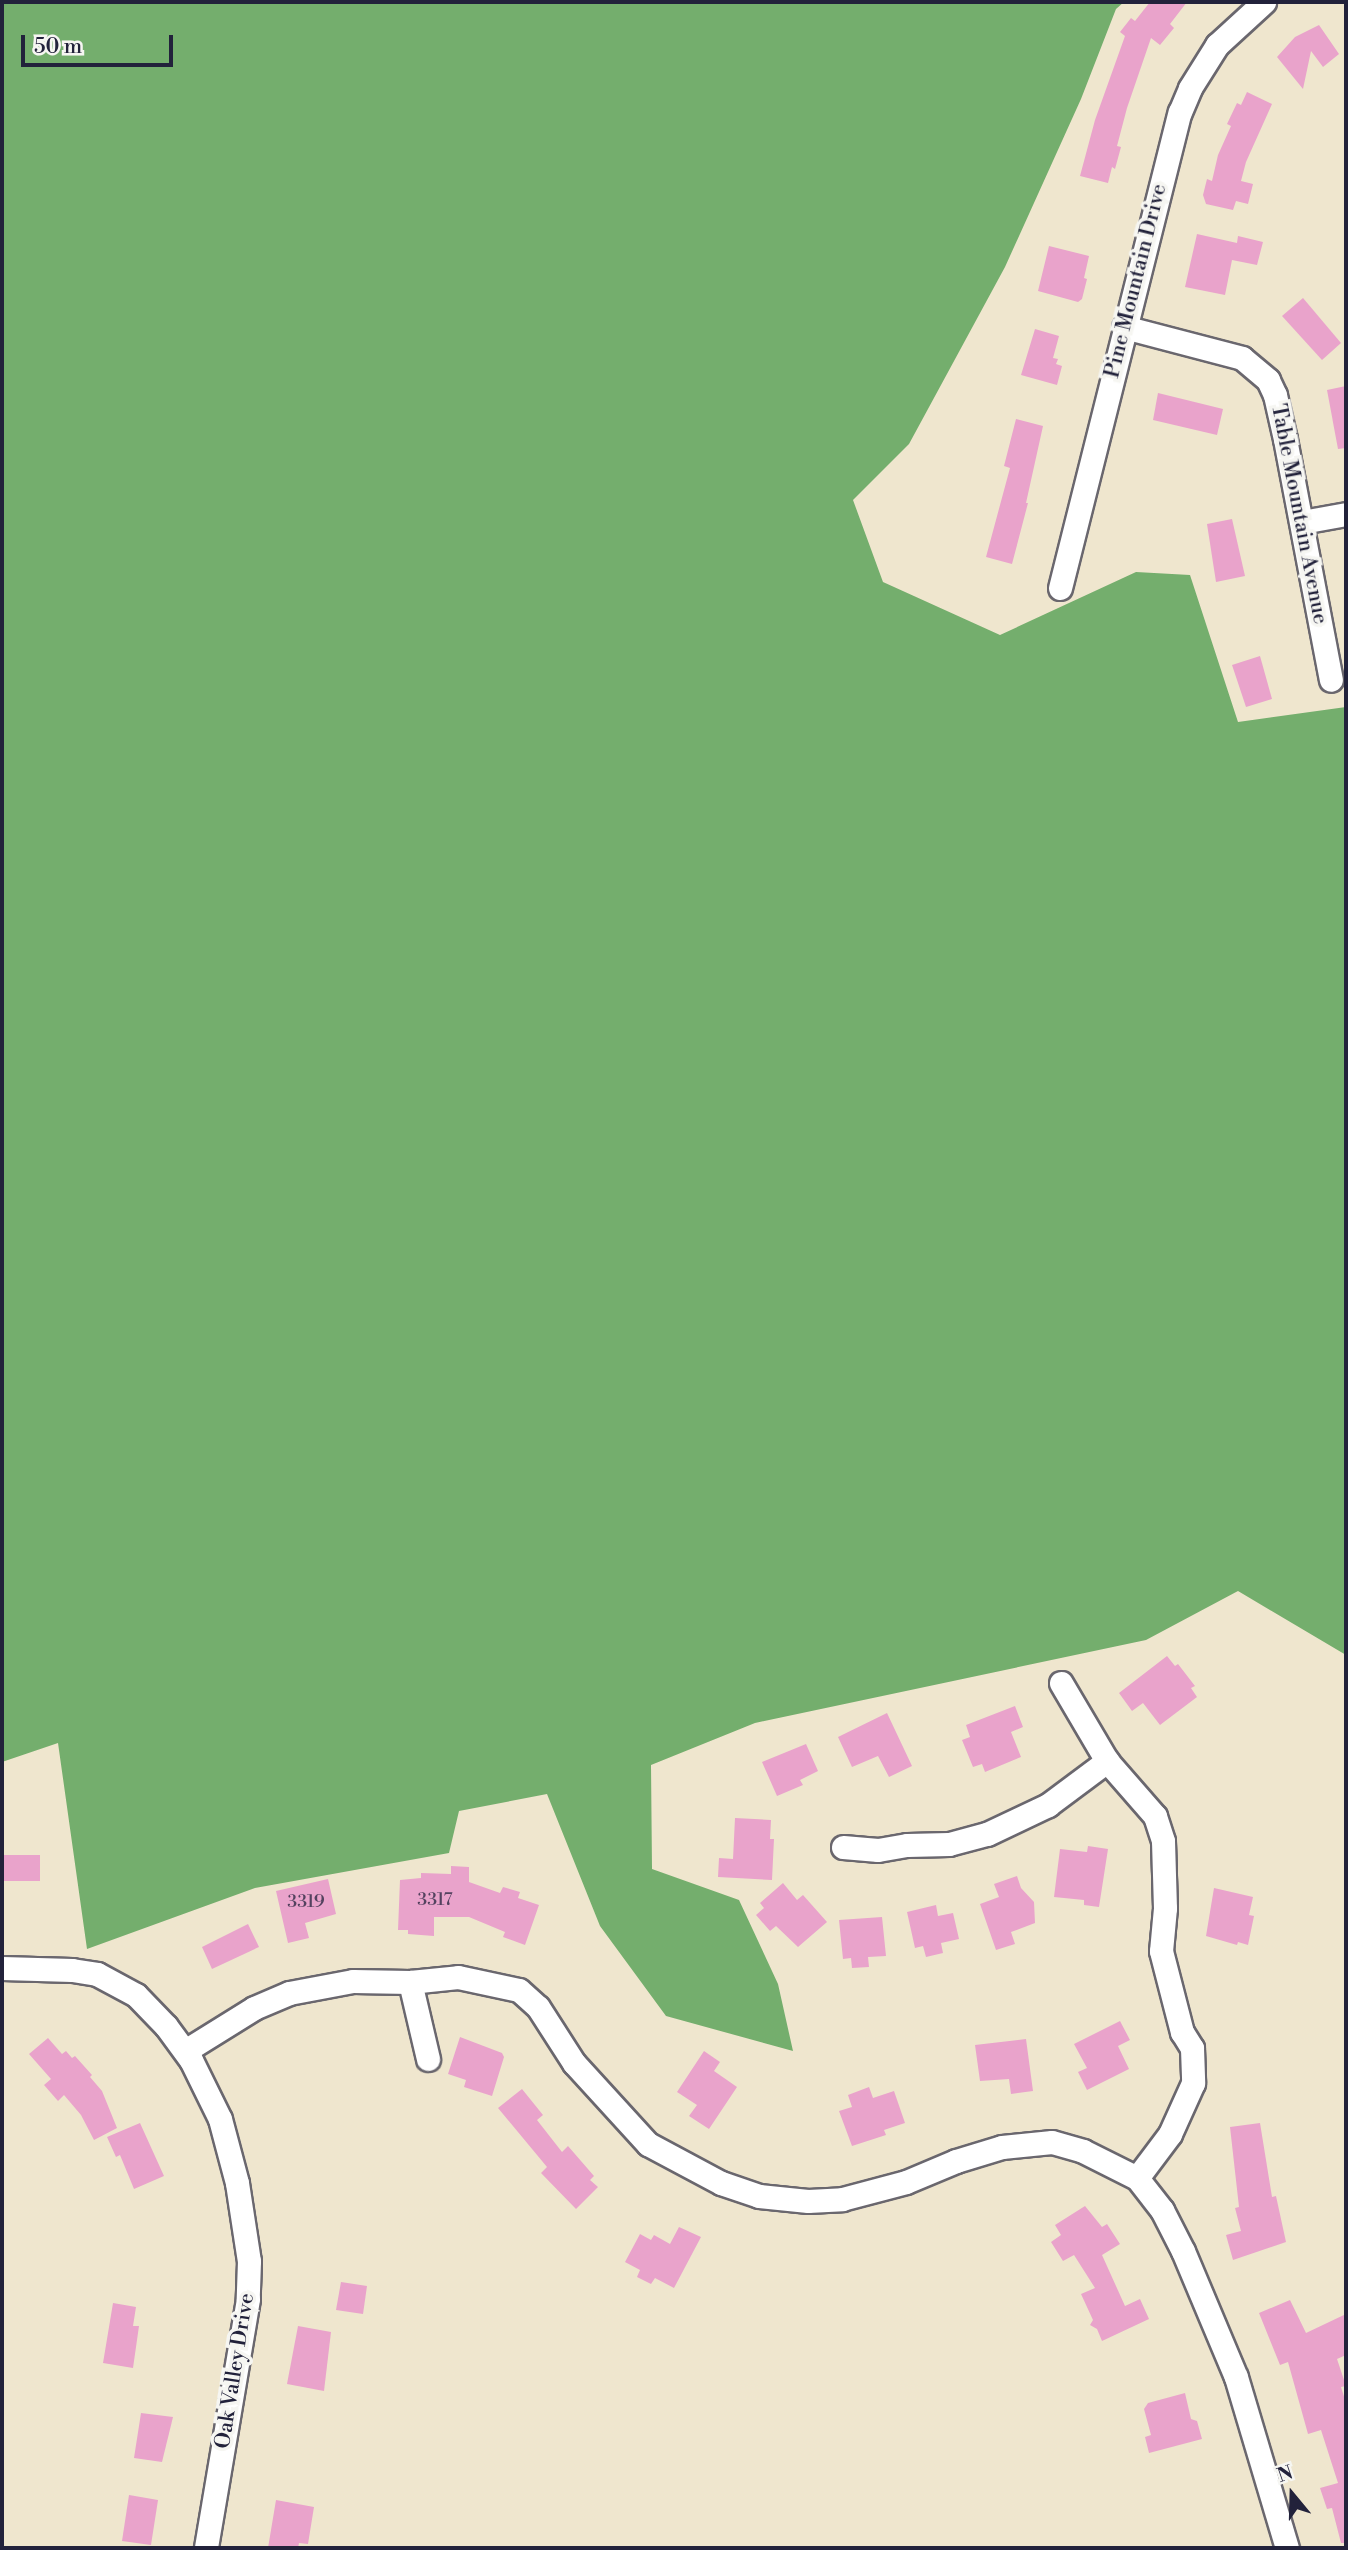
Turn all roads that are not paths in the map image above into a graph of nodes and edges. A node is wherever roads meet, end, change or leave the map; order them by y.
1 (1265, 2) edge
2 (1124, 327) junction
3 (1346, 514) edge
4 (1302, 522) junction
5 (1060, 588) dead end
6 (1331, 680) dead end
7 (1060, 1683) dead end
8 (1107, 1761) junction
9 (843, 1847) dead end
10 (2, 1968) edge
11 (410, 1982) junction
12 (185, 2052) junction
13 (428, 2059) dead end
14 (1137, 2178) junction
15 (206, 2548) edge
16 (1287, 2548) edge

1 - 2 street, Pine Mountain Drive
2 - 4 street, Table Mountain Avenue
2 - 5 street, Pine Mountain Drive
3 - 4 street
4 - 6 street, Table Mountain Avenue
7 - 8 street
8 - 9 street
8 - 14 street
10 - 12 street, Oak Valley Drive
11 - 12 street
11 - 13 street
11 - 14 street
12 - 15 street, Oak Valley Drive
14 - 16 street

